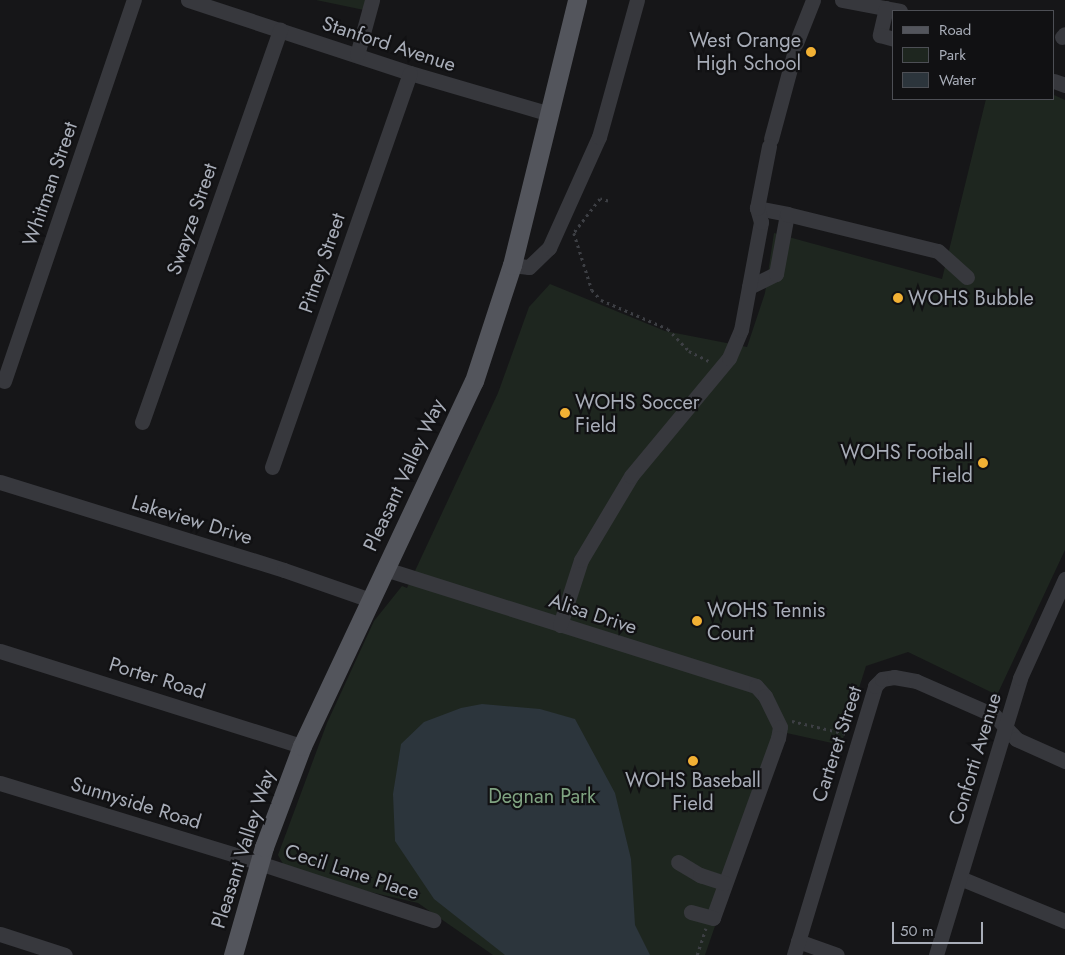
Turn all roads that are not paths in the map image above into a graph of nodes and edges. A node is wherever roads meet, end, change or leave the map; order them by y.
1 (134, 0) edge
2 (188, 0) edge
3 (372, 0) edge
4 (576, 0) edge
5 (637, 0) edge
6 (813, 0) edge
7 (842, 0) edge
8 (893, 10) edge
9 (892, 12) edge
10 (280, 30) junction
11 (892, 38) edge
12 (357, 55) junction
13 (410, 73) junction
14 (550, 114) junction
15 (757, 208) junction
16 (786, 214) junction
17 (512, 265) junction
18 (967, 277) dead end
19 (749, 288) junction
20 (4, 381) dead end
21 (142, 422) dead end
22 (272, 467) dead end
23 (0, 482) edge
24 (385, 569) junction
25 (1065, 579) edge
26 (370, 600) junction
27 (560, 625) junction
28 (0, 651) edge
29 (1006, 730) junction
30 (302, 746) junction
31 (1065, 761) edge
32 (0, 783) edge
33 (678, 862) dead end
34 (259, 863) junction
35 (960, 878) junction
36 (725, 884) junction
37 (690, 912) dead end
38 (433, 920) dead end
39 (1065, 921) edge
40 (0, 934) edge
41 (796, 948) edge
42 (64, 955) edge
43 (233, 955) edge
44 (837, 955) edge
45 (936, 955) edge

1 - 20 street, Whitman Street
2 - 10 street, Stanford Avenue
3 - 12 street
4 - 14 main road, Pleasant Valley Way
5 - 17 street
6 - 15 street
7 - 8 street
9 - 11 street
10 - 12 street, Stanford Avenue
10 - 21 street, Swayze Street
12 - 13 street, Stanford Avenue
13 - 14 street, Stanford Avenue
13 - 22 street, Pitney Street
14 - 17 main road, Pleasant Valley Way
15 - 16 street
15 - 19 street
16 - 18 street
16 - 19 street
17 - 24 main road, Pleasant Valley Way
19 - 27 street
23 - 26 street, Lakeview Drive
24 - 26 main road, Pleasant Valley Way
24 - 27 street, Alisa Drive
25 - 29 street, Conforti Avenue
26 - 30 main road, Pleasant Valley Way
27 - 36 street, Alisa Drive
28 - 30 street, Porter Road
29 - 31 street, Carteret Street
29 - 35 street, Conforti Avenue
29 - 41 street, Carteret Street
30 - 34 main road, Pleasant Valley Way
32 - 34 street, Sunnyside Road
33 - 36 street
34 - 38 street, Cecil Lane Place
34 - 43 main road, Pleasant Valley Way
35 - 39 street
35 - 45 street, Conforti Avenue
36 - 37 street
40 - 42 street
41 - 44 street

